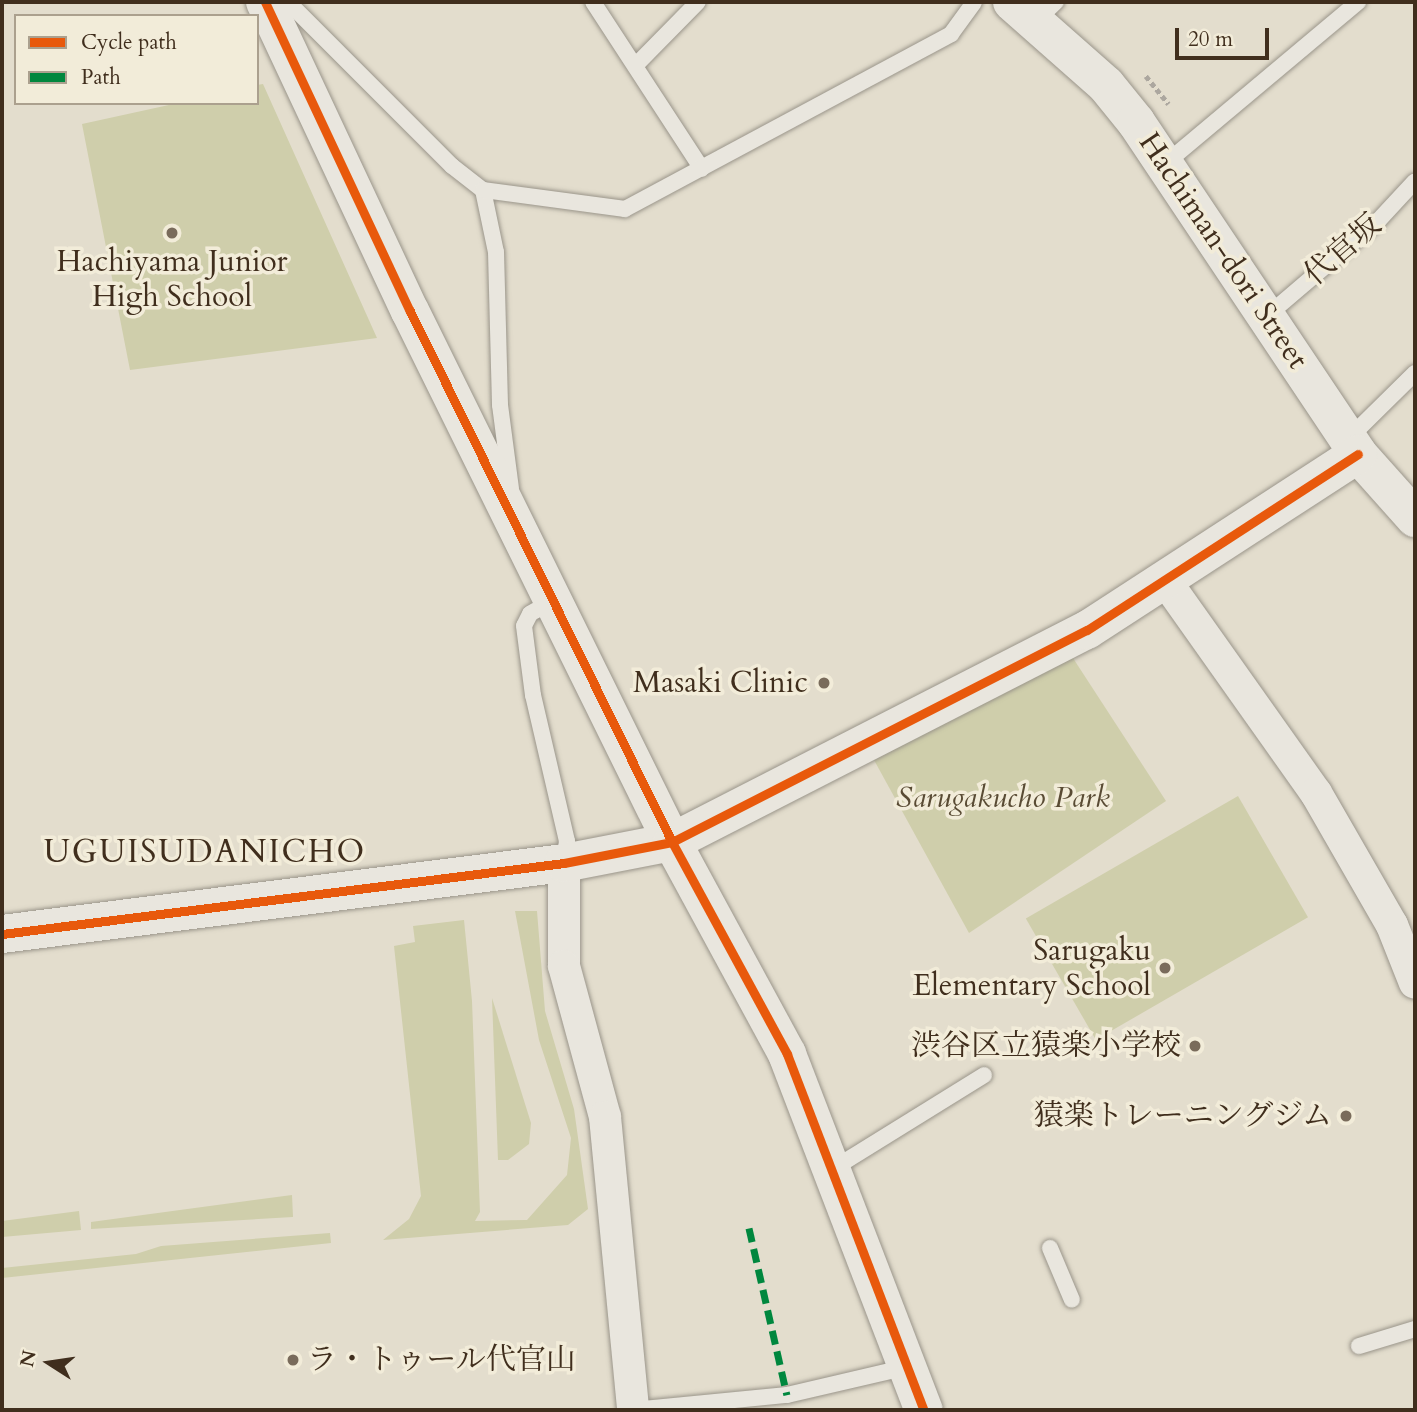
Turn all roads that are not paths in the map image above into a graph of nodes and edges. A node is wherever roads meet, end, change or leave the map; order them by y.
1 (265, 2) edge
2 (288, 2) edge
3 (593, 2) edge
4 (698, 2) edge
5 (974, 2) edge
6 (1358, 2) edge
7 (1034, 8) edge
8 (636, 65) junction
9 (1166, 163) junction
10 (702, 169) junction
11 (1415, 181) edge
12 (482, 190) junction
13 (1268, 315) junction
14 (1415, 373) edge
15 (1353, 447) junction
16 (515, 518) junction
17 (1415, 518) edge
18 (1165, 580) junction
19 (553, 601) junction
20 (672, 842) junction
21 (564, 863) junction
22 (2, 934) edge
23 (1415, 983) edge
24 (984, 1075) dead end
25 (831, 1170) junction
26 (1050, 1248) dead end
27 (1072, 1300) dead end
28 (1415, 1329) edge
29 (1359, 1346) dead end
30 (908, 1366) junction
31 (633, 1410) edge
32 (924, 1410) edge

1 - 16 street
2 - 12 lane
3 - 8 lane
4 - 8 lane
5 - 10 lane
6 - 9 lane
7 - 9 street, Hachiman-dori Street
8 - 10 lane
9 - 13 street, Hachiman-dori Street
10 - 12 lane
11 - 13 lane, 代官坂
12 - 16 lane
13 - 15 street, Hachiman-dori Street
14 - 15 lane
15 - 17 street, Hachiman-dori Street
15 - 18 street
16 - 19 street
18 - 20 street
18 - 23 street
19 - 20 street
19 - 21 lane
20 - 21 street
20 - 25 street
21 - 22 street
21 - 31 street
24 - 25 lane
25 - 30 street
26 - 27 lane
28 - 29 lane
30 - 31 lane
30 - 32 street

